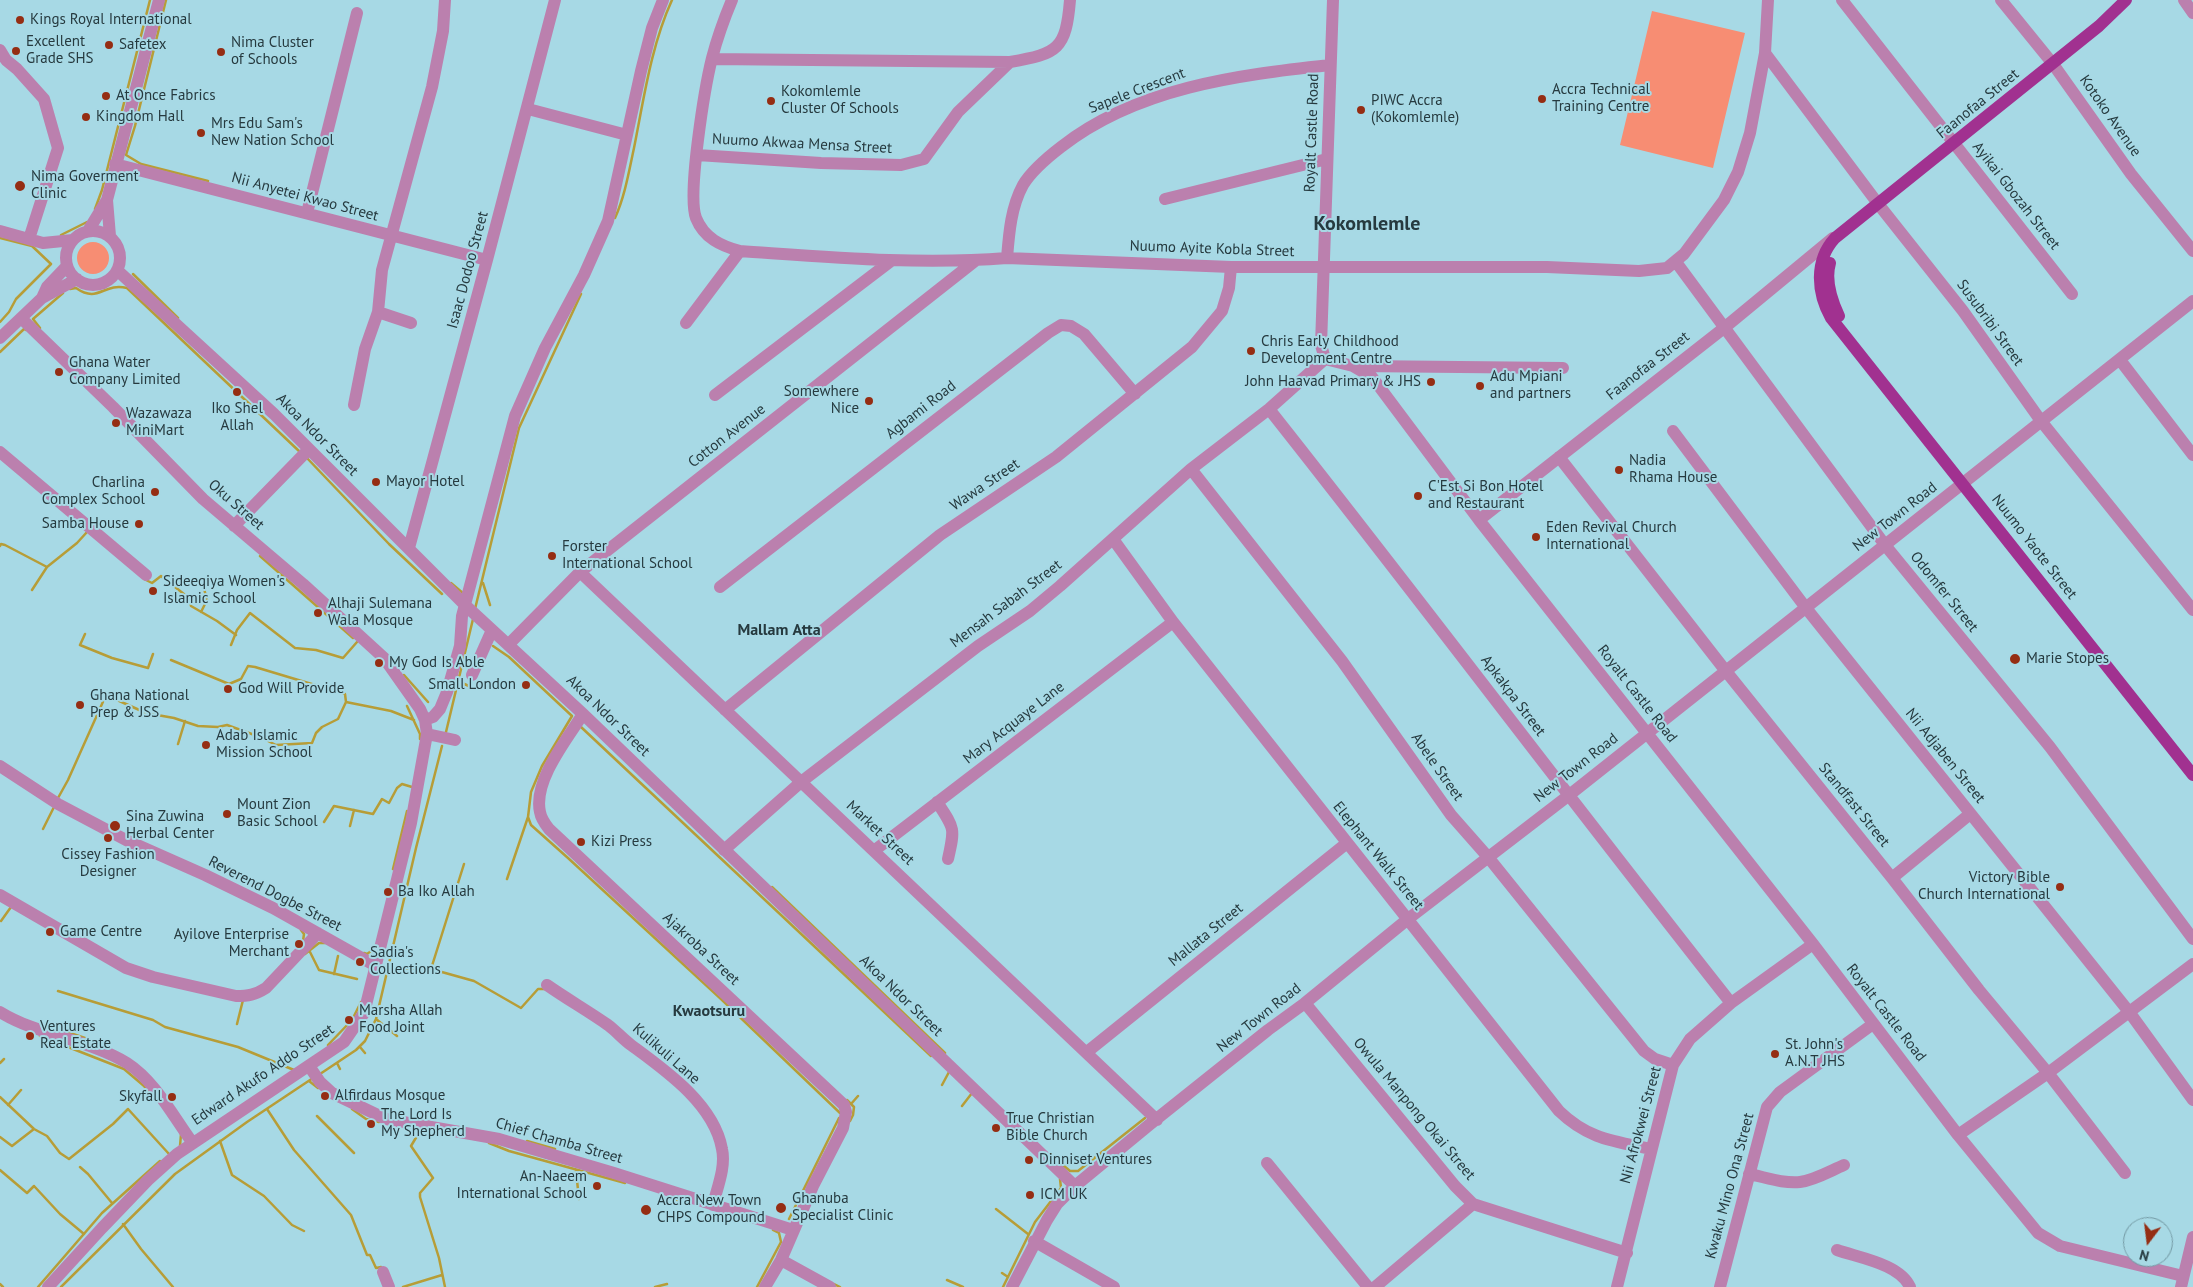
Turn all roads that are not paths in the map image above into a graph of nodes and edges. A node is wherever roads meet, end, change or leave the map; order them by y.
1 (159, 0) edge
2 (445, 0) edge
3 (555, 0) edge
4 (663, 0) edge
5 (732, 0) edge
6 (1070, 0) edge
7 (1333, 0) edge
8 (1768, 0) edge
9 (1842, 0) edge
10 (2001, 0) edge
11 (2126, 0) edge
12 (2184, 0) edge
13 (357, 13) dead end
14 (2193, 13) edge
15 (0, 50) edge
16 (1766, 53) junction
17 (712, 59) junction
18 (1010, 62) junction
19 (2053, 64) junction
20 (1330, 65) junction
21 (528, 109) junction
22 (626, 135) junction
23 (1954, 144) junction
24 (697, 155) junction
25 (1327, 160) junction
26 (115, 164) junction
27 (1165, 199) dead end
28 (106, 200) junction
29 (1879, 205) junction
30 (308, 213) junction
31 (1848, 230) junction
32 (0, 231) edge
33 (88, 231) junction
34 (110, 236) junction
35 (391, 237) junction
36 (1835, 238) junction
37 (29, 239) junction
38 (74, 240) junction
39 (43, 243) junction
40 (2193, 251) edge
41 (740, 252) junction
42 (1007, 258) junction
43 (487, 260) junction
44 (891, 261) junction
45 (975, 261) junction
46 (1676, 262) junction
47 (67, 264) junction
48 (1231, 267) junction
49 (1324, 268) junction
50 (118, 270) junction
51 (77, 279) junction
52 (2072, 294) dead end
53 (42, 298) junction
54 (2193, 301) edge
55 (378, 312) junction
56 (21, 318) junction
57 (411, 323) dead end
58 (686, 323) dead end
59 (1724, 328) junction
60 (0, 338) edge
61 (1850, 339) junction
62 (1325, 358) junction
63 (2120, 360) junction
64 (1353, 366) junction
65 (1564, 368) dead end
66 (1135, 394) junction
67 (715, 395) dead end
68 (354, 405) dead end
69 (1269, 409) junction
70 (2040, 421) junction
71 (1673, 432) dead end
72 (309, 449) junction
73 (0, 452) edge
74 (2193, 455) edge
75 (1559, 457) junction
76 (1191, 469) junction
77 (1963, 483) junction
78 (1479, 520) junction
79 (234, 526) junction
80 (1113, 539) junction
81 (1884, 545) junction
82 (408, 548) junction
83 (580, 572) junction
84 (146, 575) dead end
85 (720, 587) dead end
86 (465, 605) junction
87 (1806, 608) junction
88 (2193, 610) edge
89 (1173, 622) junction
90 (489, 628) junction
91 (508, 645) junction
92 (1725, 670) junction
93 (472, 675) dead end
94 (725, 710) junction
95 (583, 714) junction
96 (425, 720) junction
97 (1647, 733) junction
98 (427, 734) junction
99 (455, 740) dead end
100 (0, 766) edge
101 (2193, 775) edge
102 (801, 782) junction
103 (1568, 796) junction
104 (938, 802) junction
105 (1970, 814) junction
106 (1347, 843) junction
107 (724, 850) junction
108 (875, 850) junction
109 (1488, 857) junction
110 (948, 859) dead end
111 (1892, 878) junction
112 (0, 895) edge
113 (1408, 919) junction
114 (318, 933) junction
115 (2193, 939) edge
116 (1813, 944) junction
117 (2193, 964) edge
118 (376, 966) junction
119 (547, 985) dead end
120 (1306, 1003) junction
121 (1731, 1003) junction
122 (0, 1012) edge
123 (2130, 1013) junction
124 (1873, 1024) junction
125 (1087, 1052) junction
126 (1673, 1065) junction
127 (2048, 1072) junction
128 (314, 1074) junction
129 (2193, 1100) edge
130 (1156, 1120) junction
131 (1958, 1135) junction
132 (192, 1142) junction
133 (1651, 1149) junction
134 (1267, 1162) dead end
135 (1844, 1165) dead end
136 (2125, 1173) dead end
137 (1749, 1174) junction
138 (1075, 1186) junction
139 (1473, 1204) junction
140 (712, 1205) junction
141 (793, 1230) junction
142 (2193, 1237) edge
143 (1034, 1241) junction
144 (1837, 1250) dead end
145 (1627, 1253) junction
146 (780, 1260) junction
147 (383, 1272) dead end
148 (2182, 1282) edge
149 (48, 1287) edge
150 (389, 1287) edge
151 (765, 1287) edge
152 (830, 1287) edge
153 (1012, 1287) edge
154 (1114, 1287) edge
155 (1368, 1287) edge
156 (1375, 1287) edge
157 (1617, 1287) edge
158 (1720, 1287) edge
159 (1910, 1287) edge

1 - 26 street
2 - 35 street
3 - 21 street, Isaac Dodoo Street
4 - 22 street
5 - 17 street, Nuumo Ayite Kobla Street
6 - 18 street
7 - 20 street, Royalt Castle Road
8 - 16 street
9 - 23 street, Ayikai Gbozah Street
10 - 19 street, Kotoko Avenue
11 - 19 main road, Faanofaa Street
12 - 14 street
13 - 30 street
15 - 37 street
16 - 29 street, Susubribi Street
16 - 46 street
17 - 18 street
17 - 24 street, Nuumo Ayite Kobla Street
18 - 24 street, Nuumo Akwaa Mensa Street
19 - 23 main road, Faanofaa Street
19 - 40 street, Kotoko Avenue
20 - 25 street, Royalt Castle Road
20 - 42 street, Sapele Crescent
21 - 22 street
21 - 43 street, Isaac Dodoo Street
22 - 86 street
23 - 29 main road, Faanofaa Street
23 - 52 street, Ayikai Gbozah Street
24 - 41 street, Nuumo Ayite Kobla Street
25 - 27 street
25 - 49 street, Royalt Castle Road
26 - 28 street
26 - 30 street, Nii Anyetei Kwao Street
28 - 33 street
28 - 34 street
29 - 31 main road, Faanofaa Street
29 - 70 street, Susubribi Street
30 - 35 street, Nii Anyetei Kwao Street
31 - 36 main road, Nuumo Yaote Street
31 - 61 main road, Nuumo Yaote Street
32 - 37 street
33 - 34 street
33 - 38 street
34 - 50 street
35 - 43 street, Nii Anyetei Kwao Street
35 - 55 street
36 - 59 street, Faanofaa Street
36 - 61 main road, Nuumo Yaote Street
37 - 39 street
38 - 39 street
38 - 47 street
39 - 47 street
41 - 44 street, Nuumo Ayite Kobla Street
41 - 58 street
42 - 45 street, Nuumo Ayite Kobla Street
42 - 48 street, Nuumo Ayite Kobla Street
43 - 82 street, Isaac Dodoo Street
44 - 45 street, Nuumo Ayite Kobla Street
44 - 67 street
45 - 83 street, Cotton Avenue
46 - 49 street, Nuumo Ayite Kobla Street
46 - 59 street, Odomfer Street
47 - 51 street
47 - 53 street
48 - 49 street, Nuumo Ayite Kobla Street
48 - 66 street, Wawa Street
49 - 62 street, Royalt Castle Road
50 - 51 street
50 - 72 street, Akoa Ndor Street
51 - 53 street
53 - 56 street
54 - 63 street, New Town Road
55 - 57 street
55 - 68 street
56 - 60 street
56 - 79 street, Oku Street
59 - 75 street, Faanofaa Street
59 - 81 street, Odomfer Street
61 - 77 main road, Nuumo Yaote Street
62 - 64 street, Royalt Castle Road
62 - 69 street, Mensah Sabah Street
63 - 70 street, New Town Road
63 - 74 street
64 - 65 street
64 - 78 street, Royalt Castle Road
66 - 85 street, Agbami Road
66 - 94 street, Wawa Street
69 - 76 street, Mensah Sabah Street
69 - 103 street, Apkakpa Street
70 - 77 street, New Town Road
70 - 88 street, Susubribi Street
71 - 87 street, Nii Adjaben Street
72 - 79 street
72 - 82 street, Akoa Ndor Street
73 - 84 street
75 - 78 street, Faanofaa Street
75 - 92 street, Standfast Street
76 - 80 street, Mensah Sabah Street
76 - 109 street, Abele Street
77 - 81 street, New Town Road
77 - 101 main road, Nuumo Yaote Street
78 - 97 street, Royalt Castle Road
79 - 96 street, Oku Street
80 - 89 street, Elephant Walk Street
80 - 102 street, Mensah Sabah Street
81 - 87 street, New Town Road
81 - 115 street, Odomfer Street
82 - 86 street, Akoa Ndor Street
83 - 91 street, Cotton Avenue
83 - 94 street, Market Street
86 - 90 street, Akoa Ndor Street
86 - 96 street
87 - 92 street, New Town Road
87 - 105 street, Nii Adjaben Street
89 - 104 street, Mary Acquaye Lane
89 - 106 street, Elephant Walk Street
90 - 91 street, Akoa Ndor Street
90 - 93 street
91 - 95 street, Akoa Ndor Street
92 - 97 street, New Town Road
92 - 111 street, Standfast Street
94 - 102 street, Market Street
95 - 107 street, Akoa Ndor Street
95 - 141 street, Ajakroba Street
96 - 98 street, Edward Akufo Addo Street
97 - 103 street, New Town Road
97 - 116 street, Royalt Castle Road
98 - 99 street
98 - 118 street, Edward Akufo Addo Street
100 - 114 street, Reverend Dogbe Street
102 - 107 street, Mensah Sabah Street
102 - 108 street, Market Street
103 - 109 street, New Town Road
103 - 121 street, Apkakpa Street
104 - 108 street, Mary Acquaye Lane
104 - 110 street
105 - 111 street
105 - 123 street, Nii Adjaben Street
106 - 113 street, Elephant Walk Street
106 - 125 street, Mallata Street
107 - 138 street, Akoa Ndor Street
108 - 125 street, Market Street
109 - 113 street, New Town Road
109 - 126 street, Abele Street
111 - 127 street, Standfast Street
112 - 114 street
113 - 120 street, New Town Road
113 - 133 street, Elephant Walk Street
114 - 118 street, Reverend Dogbe Street
116 - 121 street, Nii Afrokwei Street
116 - 124 street, Royalt Castle Road
117 - 123 street
118 - 128 street, Edward Akufo Addo Street
119 - 140 street, Kulikuli Lane
120 - 130 street, New Town Road
120 - 139 street, Owula Manpong Okai Street
121 - 126 street, Nii Afrokwei Street
122 - 132 street
123 - 127 street
123 - 129 street, Nii Adjaben Street
124 - 131 street, Royalt Castle Road
124 - 137 street, Kwaku Mino Ona Street
125 - 130 street, Market Street
126 - 133 street, Nii Afrokwei Street
127 - 131 street
127 - 136 street, Standfast Street
128 - 132 street, Edward Akufo Addo Street
128 - 140 street, Chief Chamba Street
130 - 138 street, New Town Road
131 - 148 street, Royalt Castle Road
132 - 149 street, Edward Akufo Addo Street
133 - 145 street, Nii Afrokwei Street
134 - 155 street
135 - 137 street
137 - 158 street, Kwaku Mino Ona Street
138 - 143 street, New Town Road
139 - 145 street, Owula Manpong Okai Street
139 - 156 street
140 - 141 street, Chief Chamba Street
141 - 146 street, Ajakroba Street
142 - 148 street
143 - 153 street, New Town Road
143 - 154 street
144 - 159 street
145 - 157 street, Nii Afrokwei Street
146 - 151 street, Ajakroba Street
146 - 152 street
147 - 150 street

